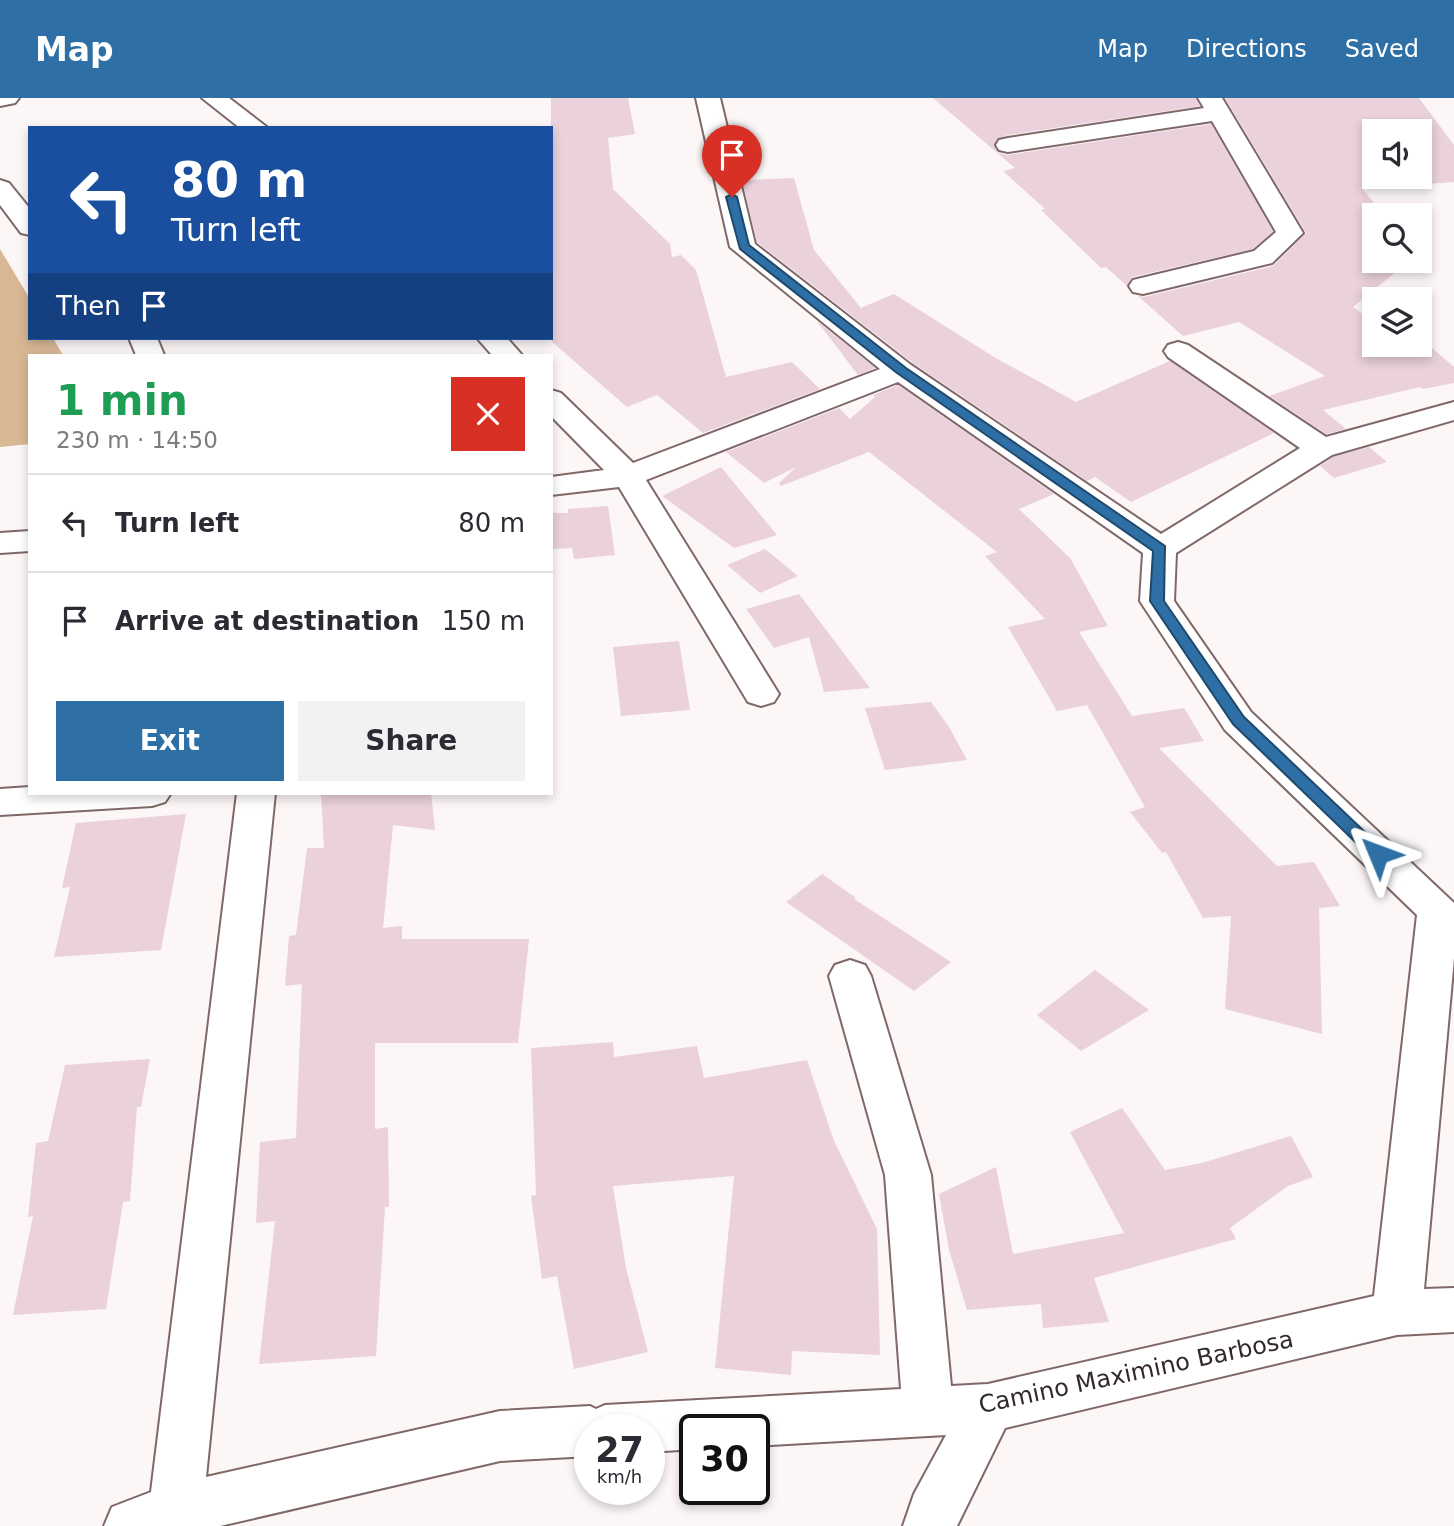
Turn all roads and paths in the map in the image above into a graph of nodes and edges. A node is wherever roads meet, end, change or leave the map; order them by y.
1 (7, 98) edge
2 (214, 98) edge
3 (708, 98) edge
4 (0, 99) edge
5 (1215, 105) edge
6 (253, 126) edge
7 (1007, 145) dead end
8 (0, 188) edge
9 (28, 224) edge
10 (1143, 286) dead end
11 (493, 340) edge
12 (1178, 351) dead end
13 (507, 354) edge
14 (901, 371) junction
15 (553, 400) edge
16 (1454, 411) edge
17 (1321, 448) junction
18 (628, 476) junction
19 (553, 486) edge
20 (28, 541) edge
21 (0, 543) edge
22 (1160, 549) junction
23 (761, 694) dead end
24 (118, 795) edge
25 (256, 795) edge
26 (0, 802) edge
27 (850, 976) dead end
28 (1454, 1310) edge
29 (1397, 1313) junction
30 (988, 1408) junction
31 (928, 1409) junction
32 (665, 1426) edge
33 (574, 1432) edge
34 (154, 1518) edge
35 (930, 1526) edge

1 - 4 street
2 - 6 street
3 - 14 street
5 - 7 street
5 - 10 street
8 - 9 street
11 - 13 street
12 - 17 street
14 - 18 street
14 - 22 street
15 - 18 street
16 - 17 street
17 - 22 street
18 - 19 street
18 - 23 street
20 - 21 street
22 - 29 street
24 - 26 street
25 - 34 street
27 - 31 street
28 - 29 street, Camino Maximino Barbosa
29 - 30 street, Camino Maximino Barbosa
30 - 31 street, Camino Maximino Barbosa
30 - 35 street
31 - 32 street, Camino Maximino Barbosa
33 - 34 street

